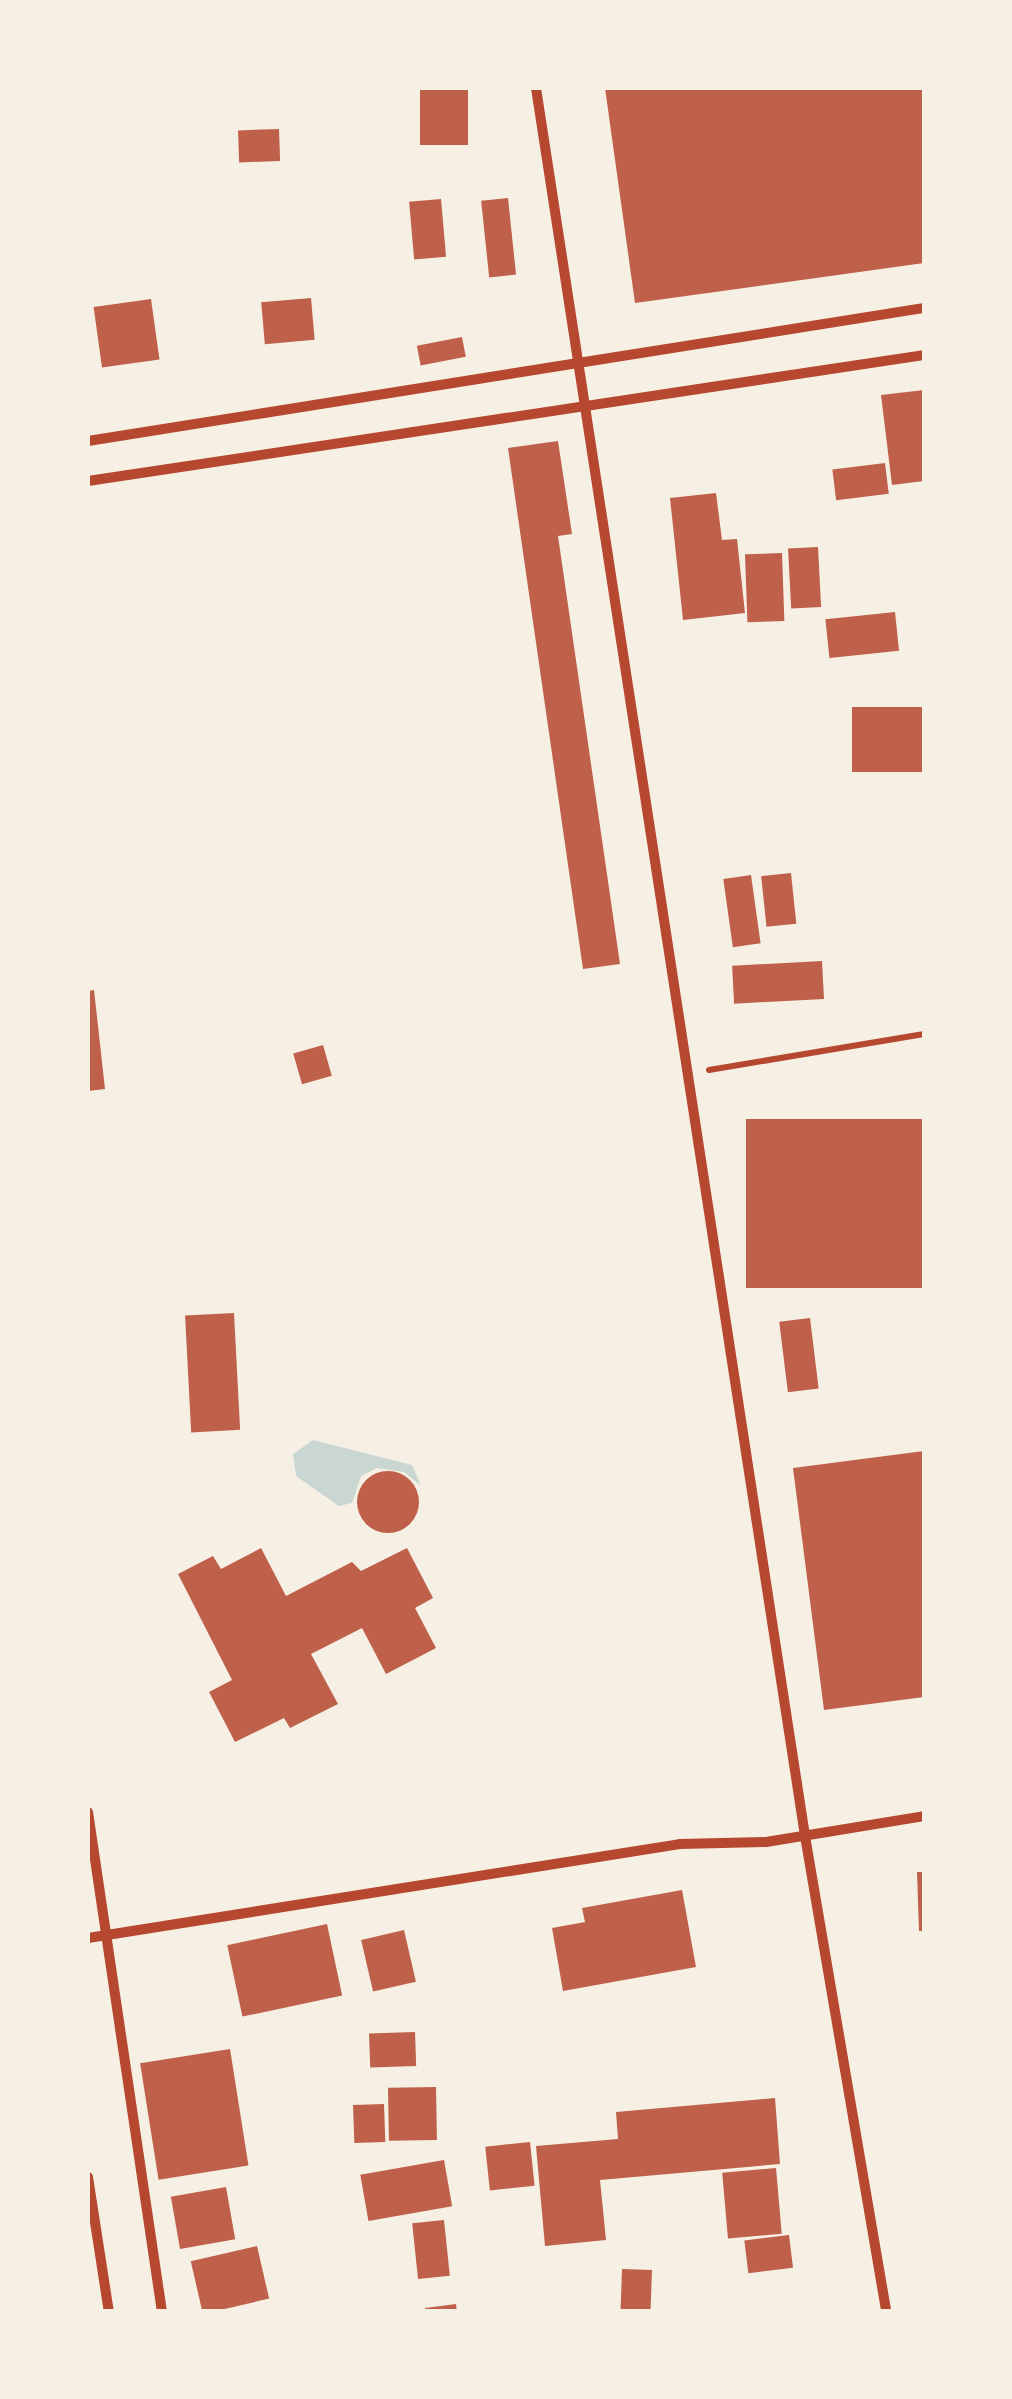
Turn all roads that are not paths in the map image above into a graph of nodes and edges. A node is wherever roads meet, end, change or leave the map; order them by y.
1 (536, 88) edge
2 (924, 308) edge
3 (924, 356) edge
4 (579, 363) junction
5 (588, 407) junction
6 (88, 441) edge
7 (88, 482) edge
8 (88, 1812) edge
9 (924, 1816) edge
10 (805, 1836) junction
11 (94, 1890) edge
12 (105, 1936) junction
13 (88, 1938) edge
14 (88, 2177) edge
15 (109, 2312) edge
16 (162, 2312) edge
17 (886, 2312) edge

1 - 4 street
2 - 4 street
3 - 5 street
4 - 5 street
4 - 6 street
5 - 7 street
5 - 10 street
8 - 11 street
9 - 10 street
10 - 12 street
10 - 17 street
11 - 12 street
12 - 13 street
12 - 16 street
14 - 15 street

